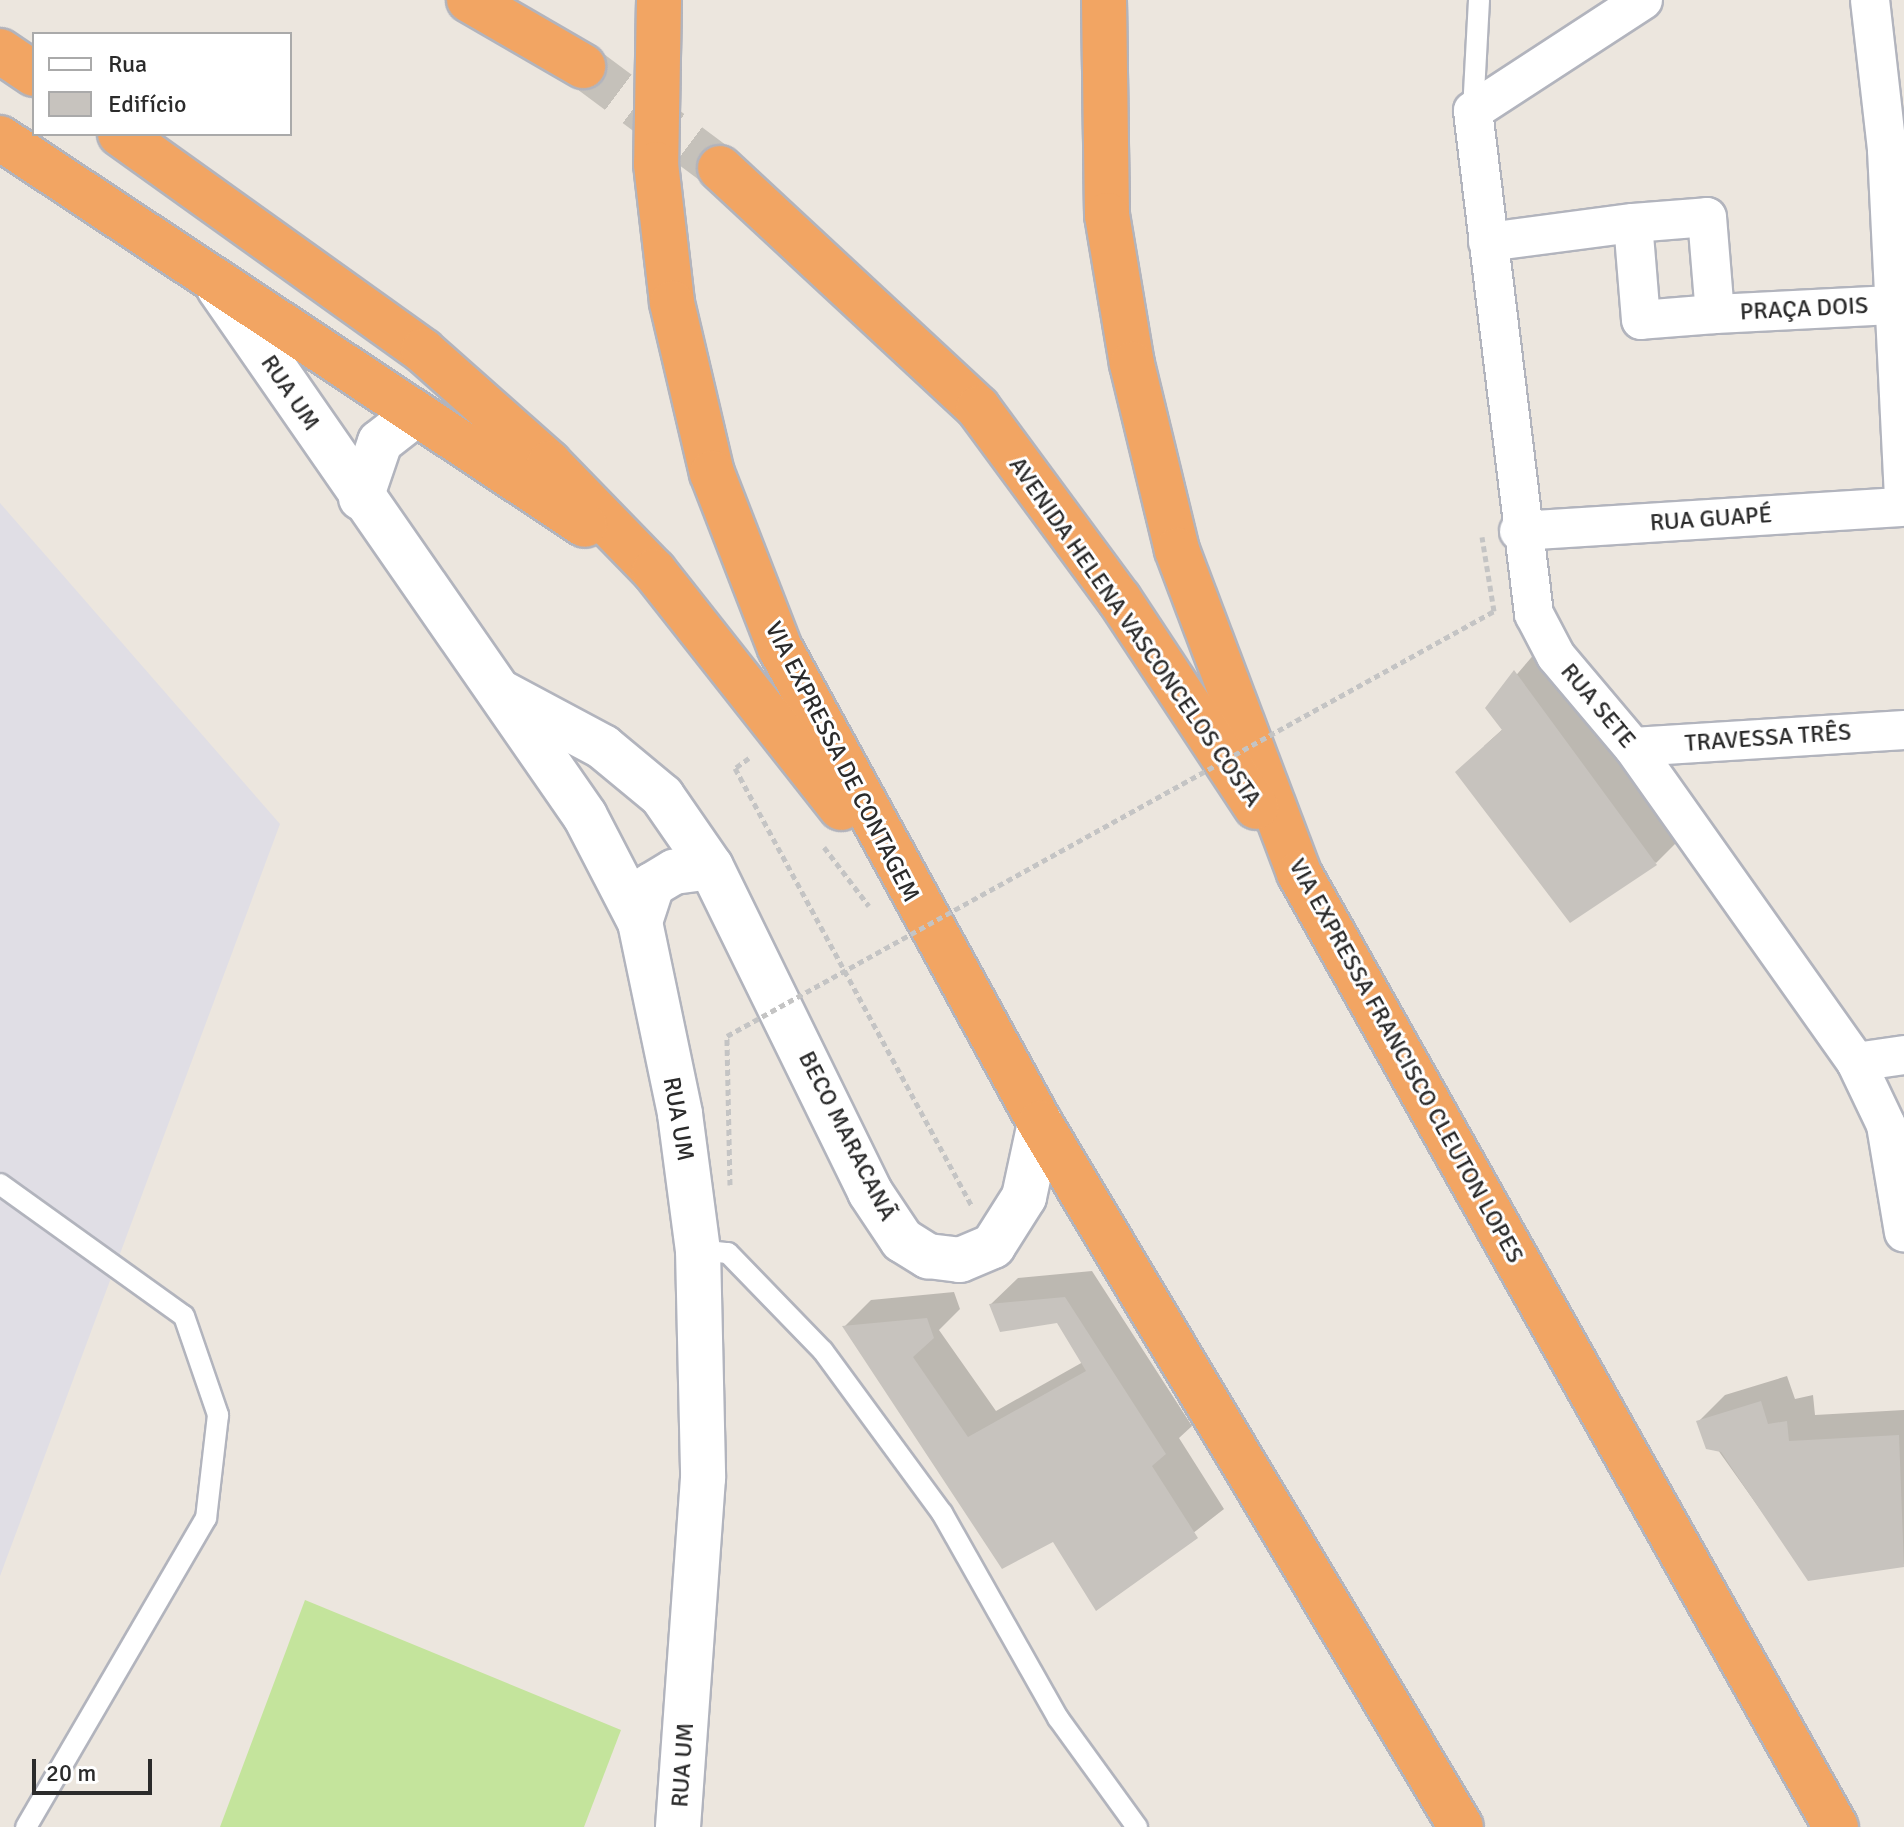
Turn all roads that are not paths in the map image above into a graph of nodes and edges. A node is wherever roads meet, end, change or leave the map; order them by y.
1 (469, 0) edge
2 (659, 0) edge
3 (1104, 0) edge
4 (1479, 0) edge
5 (1643, 0) edge
6 (1870, 0) edge
7 (0, 51) edge
8 (583, 66) tunnel mouth
9 (32, 73) edge
10 (1473, 111) junction
11 (123, 136) edge
12 (0, 138) edge
13 (1896, 150) edge
14 (720, 168) tunnel mouth
15 (1633, 223) junction
16 (1488, 242) junction
17 (219, 288) junction
18 (1893, 305) junction
19 (1715, 314) junction
20 (416, 414) junction
21 (361, 498) junction
22 (1904, 505) edge
23 (1519, 531) junction
24 (654, 571) junction
25 (492, 687) junction
26 (1904, 730) edge
27 (1633, 747) junction
28 (711, 867) junction
29 (1299, 873) junction
30 (907, 891) junction
31 (640, 922) junction
32 (1904, 1055) edge
33 (1856, 1062) junction
34 (1040, 1123) junction
35 (0, 1184) edge
36 (1904, 1232) edge
37 (698, 1250) junction
38 (26, 1827) edge
39 (678, 1827) edge
40 (1137, 1827) edge
41 (1461, 1827) edge
42 (1836, 1827) edge

1 - 8 highway
2 - 30 highway, VIA EXPRESSA DE CONTAGEM
3 - 29 highway, VIA EXPRESSA FRANCISCO CLEUTON LOPES
4 - 10 lane
5 - 10 street
6 - 13 street
7 - 9 highway
10 - 16 street, RUA SETE
11 - 24 highway
12 - 17 highway
13 - 18 street
14 - 29 highway, AVENIDA HELENA VASCONCELOS COSTA
15 - 16 street, PRAÇA DOIS
15 - 19 street, PRAÇA DOIS
15 - 19 street, PRAÇA DOIS
16 - 23 street, RUA SETE
17 - 20 highway
17 - 21 street, RUA UM
18 - 19 street, PRAÇA DOIS
18 - 22 street
20 - 21 street
20 - 24 highway
21 - 25 street, RUA UM
22 - 23 street, RUA GUAPÉ
23 - 27 street, RUA SETE
24 - 30 highway
25 - 28 street, BECO MARACANÃ
25 - 31 street, RUA UM
26 - 27 street, TRAVESSA TRÊS
27 - 33 street, RUA SETE
28 - 31 street
28 - 34 street, BECO MARACANÃ
29 - 42 highway, VIA EXPRESSA FRANCISCO CLEUTON LOPES
30 - 34 highway, VIA EXPRESSA DE CONTAGEM
31 - 37 street, RUA UM
32 - 33 street
33 - 36 street, RUA SETE
34 - 41 highway
35 - 38 lane
37 - 39 street, RUA UM
37 - 40 lane

